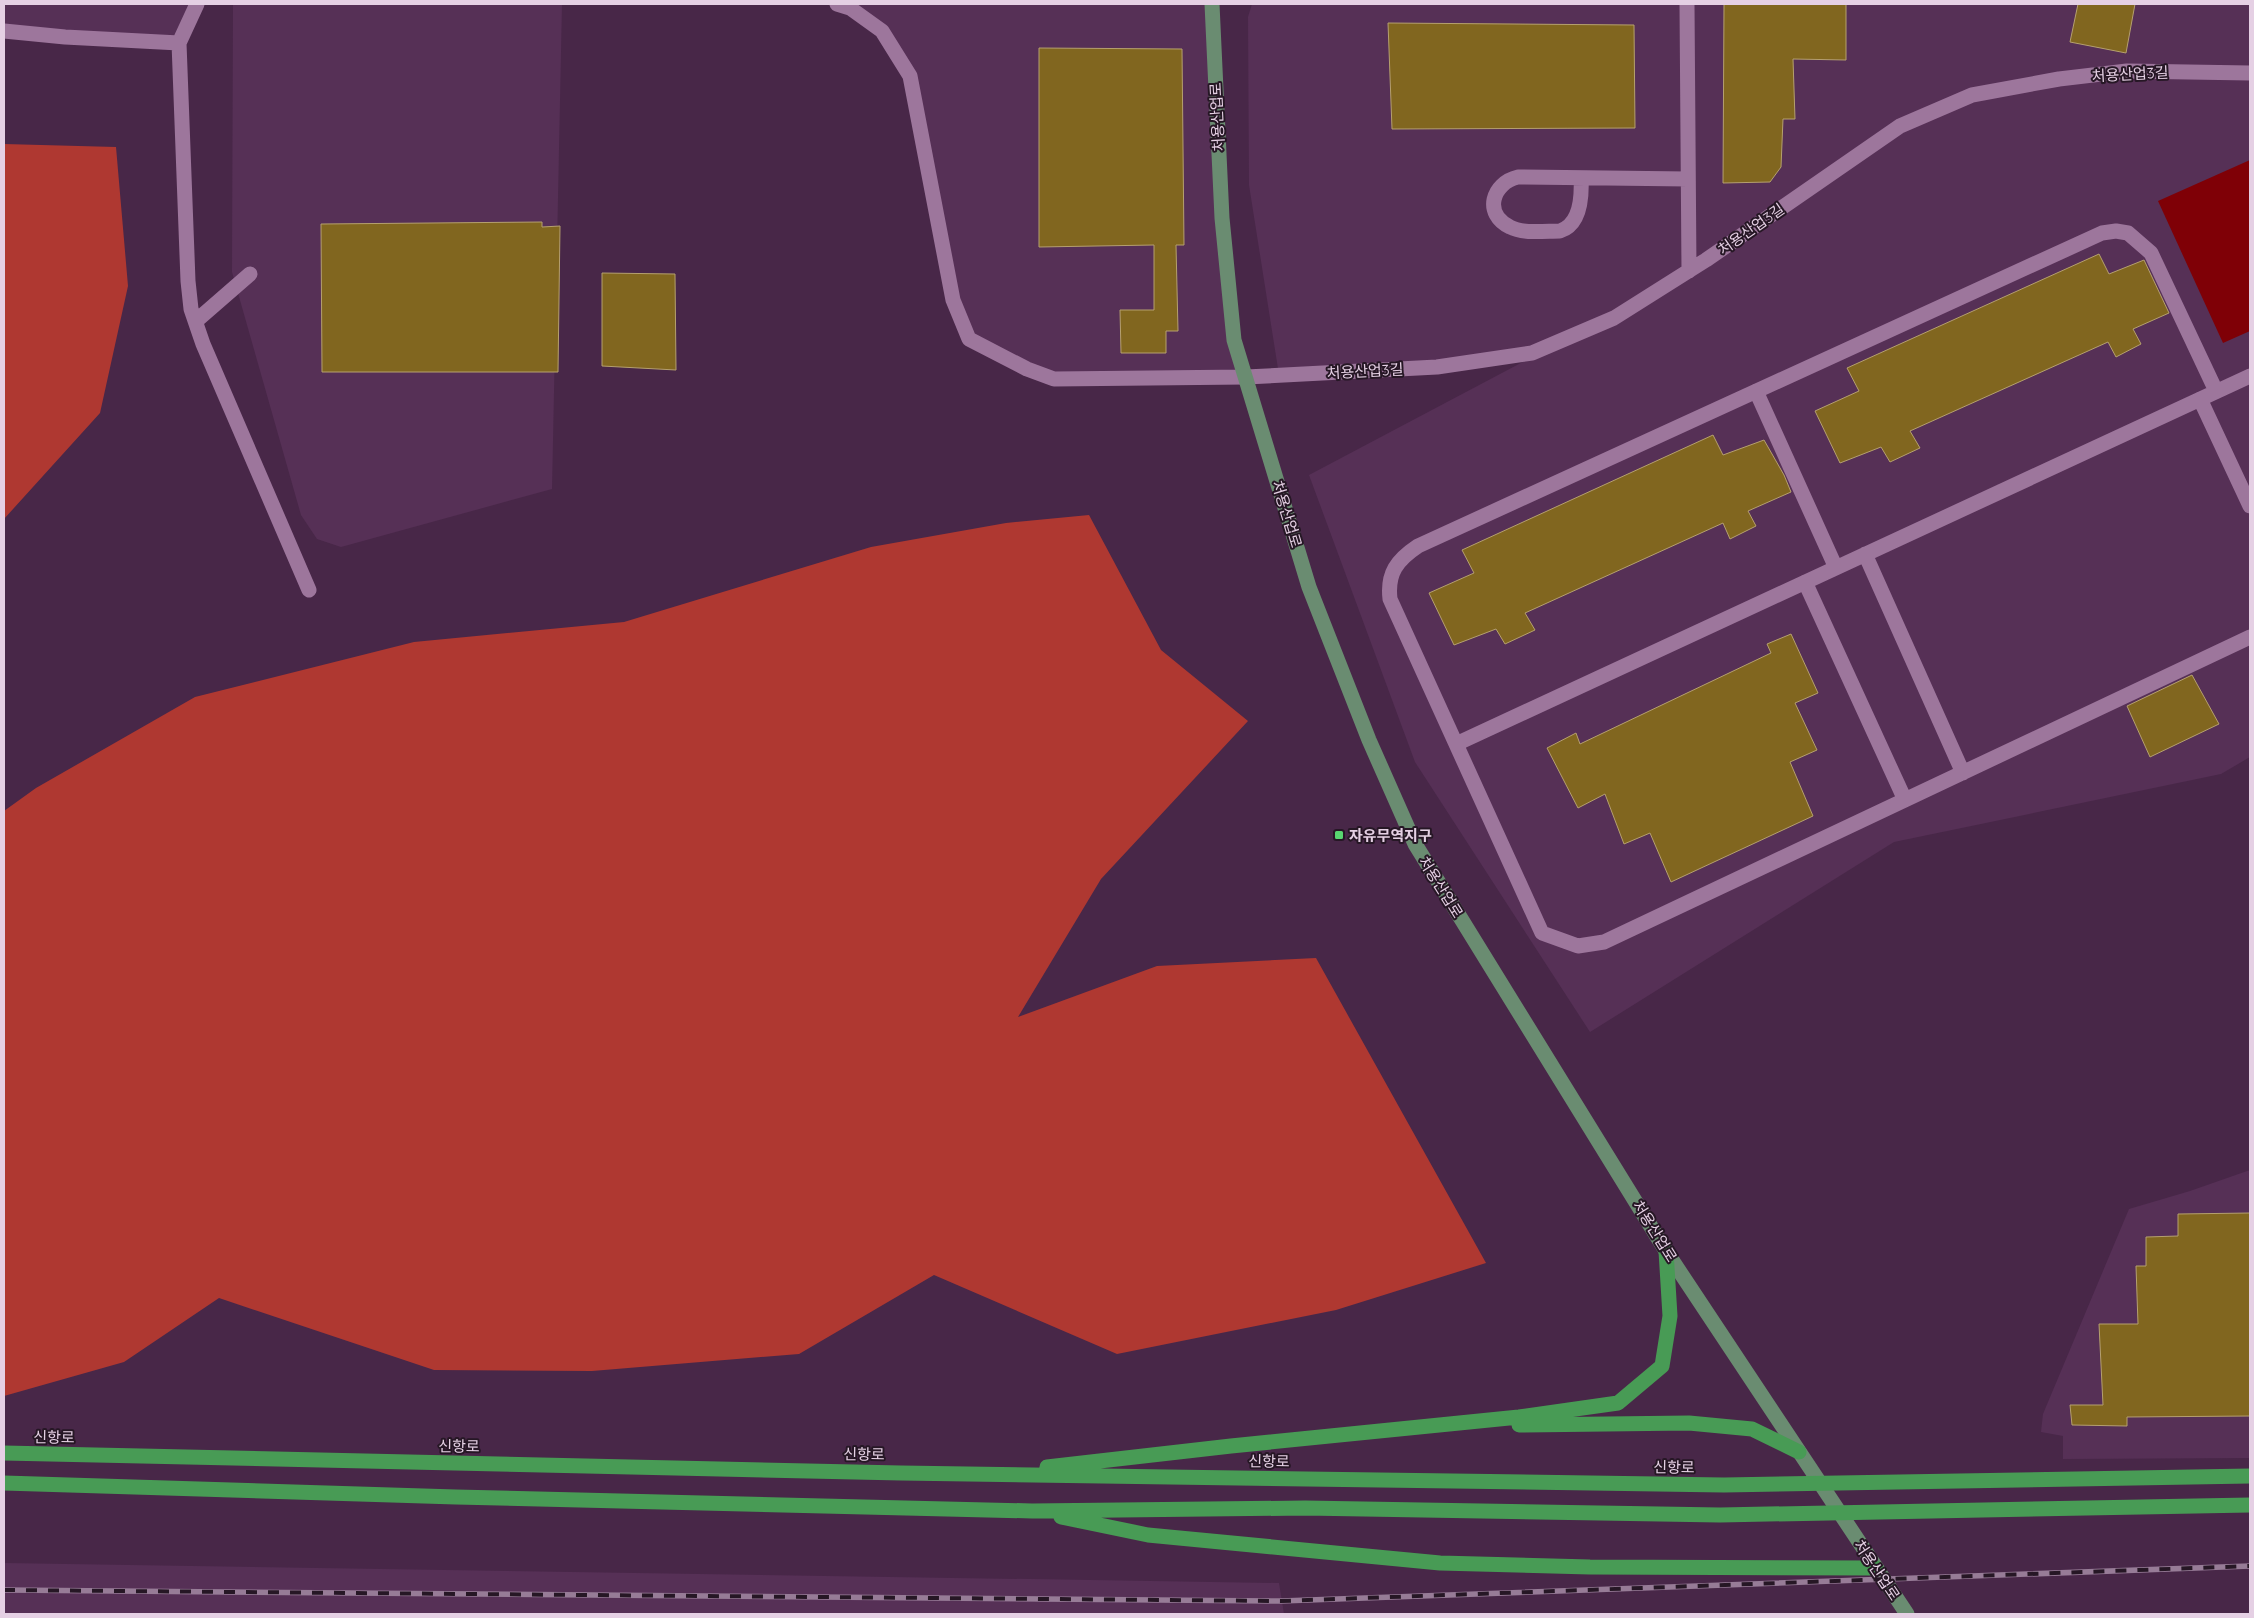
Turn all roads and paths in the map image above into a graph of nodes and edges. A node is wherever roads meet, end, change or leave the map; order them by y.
1 (197, 4) edge
2 (837, 4) edge
3 (1212, 4) edge
4 (1687, 4) edge
5 (4, 31) edge
6 (179, 43) junction
7 (2250, 74) edge
8 (1582, 178) junction
9 (1688, 180) junction
10 (1689, 271) junction
11 (250, 274) dead end
12 (196, 321) junction
13 (2250, 376) edge
14 (1246, 377) junction
15 (1756, 392) junction
16 (2216, 392) junction
17 (2200, 399) junction
18 (2250, 506) edge
19 (1865, 554) junction
20 (1836, 568) junction
21 (1805, 582) junction
22 (309, 590) dead end
23 (2250, 637) edge
24 (1456, 744) junction
25 (1962, 772) junction
26 (1906, 800) junction
27 (1666, 1251) junction
28 (1415, 1428) junction
29 (1799, 1452) junction
30 (4, 1453) edge
31 (985, 1474) junction
32 (2250, 1476) edge
33 (4, 1483) edge
34 (2250, 1505) edge
35 (1032, 1511) junction
36 (1876, 1568) junction
37 (1907, 1614) edge

1 - 6 street
2 - 14 street, 처용산업3길
3 - 14 main road, 처용산업로
4 - 9 street
5 - 6 street
6 - 12 street
7 - 10 street, 처용산업3길
8 - 8 street
8 - 9 street
9 - 10 street
10 - 14 street, 처용산업3길
11 - 12 street
12 - 22 street
13 - 16 street
14 - 27 main road, 처용산업로
15 - 16 street
15 - 20 street
15 - 24 street
16 - 17 street
17 - 18 street
17 - 19 street
19 - 20 street
19 - 25 street
20 - 21 street
21 - 24 street
21 - 26 street
23 - 25 street
24 - 26 street
25 - 26 street
27 - 28 highway
27 - 29 main road, 처용산업로
28 - 29 highway
28 - 31 highway
29 - 36 main road, 처용산업로
30 - 31 highway, 신항로
31 - 32 highway, 신항로
33 - 35 highway
34 - 35 highway
35 - 36 highway
36 - 37 main road, 처용산업로

